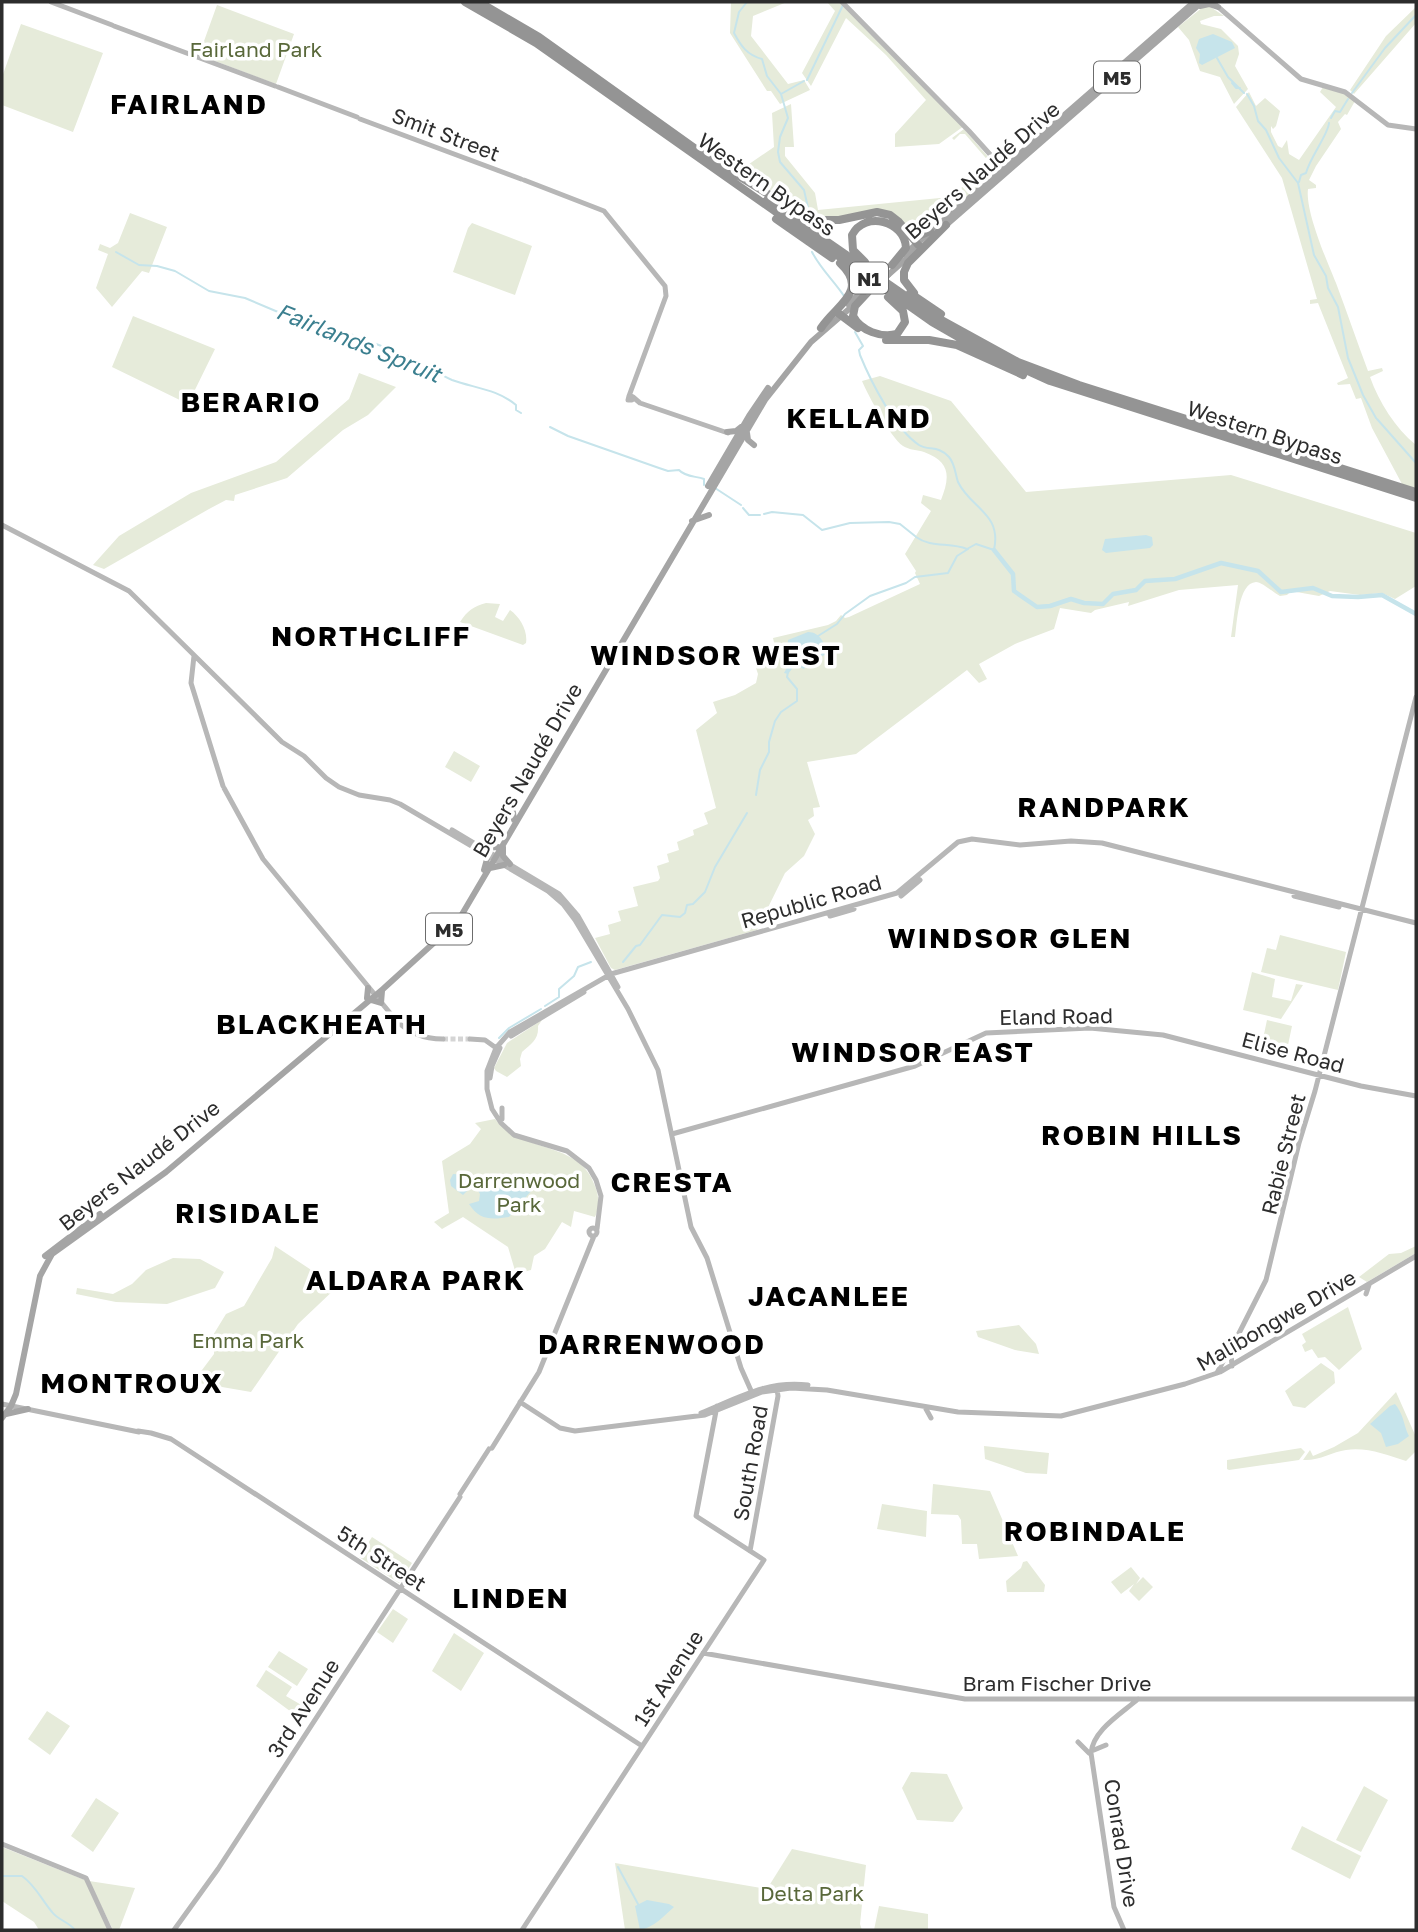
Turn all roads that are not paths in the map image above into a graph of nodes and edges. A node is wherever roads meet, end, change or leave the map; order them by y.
1 (51, 2) edge
2 (465, 2) edge
3 (479, 2) edge
4 (1202, 2) edge
5 (1210, 2) edge
6 (843, 3) edge
7 (1218, 4) edge
8 (1191, 6) edge
9 (1416, 129) edge
10 (701, 156) junction
11 (997, 162) junction
12 (1004, 171) junction
13 (996, 175) junction
14 (946, 225) junction
15 (904, 228) junction
16 (930, 231) junction
17 (918, 245) junction
18 (840, 263) junction
19 (888, 271) junction
20 (868, 290) junction
21 (839, 314) junction
22 (941, 314) junction
23 (821, 328) junction
24 (1004, 355) junction
25 (1050, 381) junction
26 (632, 398) junction
27 (749, 416) junction
28 (748, 428) junction
29 (727, 432) junction
30 (738, 439) junction
31 (754, 445) dead end
32 (1416, 492) edge
33 (1416, 498) edge
34 (703, 502) junction
35 (692, 521) junction
36 (2, 525) edge
37 (194, 656) junction
38 (201, 663) junction
39 (192, 668) junction
40 (1416, 697) edge
41 (508, 811) dead end
42 (514, 820) junction
43 (500, 846) junction
44 (490, 855) junction
45 (507, 865) junction
46 (487, 869) junction
47 (475, 894) junction
48 (544, 895) dead end
49 (558, 899) junction
50 (470, 901) junction
51 (478, 905) dead end
52 (461, 910) junction
53 (1361, 911) junction
54 (1416, 925) edge
55 (610, 976) junction
56 (383, 989) junction
57 (371, 995) junction
58 (381, 1003) junction
59 (392, 1015) junction
60 (405, 1028) junction
61 (395, 1030) dead end
62 (1163, 1035) joint
63 (443, 1039) tunnel mouth
64 (470, 1039) tunnel mouth
65 (498, 1049) junction
66 (1319, 1075) junction
67 (1416, 1096) edge
68 (492, 1101) junction
69 (502, 1119) junction
70 (672, 1134) junction
71 (531, 1140) junction
72 (1416, 1256) edge
73 (1366, 1284) junction
74 (1233, 1345) junction
75 (1232, 1367) junction
76 (1217, 1373) junction
77 (748, 1385) junction
78 (767, 1386) junction
79 (827, 1390) junction
80 (754, 1392) junction
81 (777, 1392) junction
82 (742, 1396) junction
83 (520, 1402) junction
84 (6, 1405) edge
85 (923, 1407) junction
86 (28, 1409) junction
87 (715, 1409) junction
88 (953, 1412) junction
89 (3, 1415) edge
90 (1022, 1415) junction
91 (157, 1426) dead end
92 (151, 1434) junction
93 (165, 1436) junction
94 (175, 1443) junction
95 (753, 1553) junction
96 (758, 1569) junction
97 (400, 1588) junction
98 (703, 1653) junction
99 (1062, 1692) dead end
100 (1071, 1699) junction
101 (1118, 1699) junction
102 (1138, 1699) junction
103 (1416, 1699) edge
104 (1124, 1711) junction
105 (1099, 1734) junction
106 (642, 1746) junction
107 (1093, 1751) junction
108 (2, 1844) edge
109 (110, 1930) edge
110 (174, 1930) edge
111 (522, 1930) edge
112 (1124, 1930) edge

1 - 26 main road, Smit Street
2 - 10 highway, Western Bypass / N1
3 - 10 highway, Western Bypass / N1
4 - 8 main road, Beyers Naudé Drive / M5
5 - 7 main road
6 - 11 main road
7 - 8 main road
7 - 9 main road
8 - 12 main road, Beyers Naudé Drive / M5
10 - 15 highway
10 - 18 highway
10 - 24 highway, Western Bypass / N1
10 - 25 highway, Western Bypass / N1
11 - 12 main road
11 - 13 main road
12 - 13 main road, Beyers Naudé Drive / M5
12 - 14 main road, Beyers Naudé Drive / M5
13 - 16 main road, Beyers Naudé Drive / M5
14 - 17 main road, Beyers Naudé Drive / M5
14 - 22 highway
15 - 16 highway
15 - 17 highway
16 - 17 main road, Beyers Naudé Drive / M5
17 - 19 main road, Beyers Naudé Drive / M5
18 - 20 highway
18 - 23 highway
19 - 20 main road, Beyers Naudé Drive / M5, bridge
19 - 22 highway
20 - 21 main road, Beyers Naudé Drive / M5
21 - 23 main road, Beyers Naudé Drive / M5
21 - 25 highway
21 - 28 main road, Beyers Naudé Drive / M5
22 - 24 highway
23 - 27 main road, Beyers Naudé Drive / M5
24 - 32 highway, Western Bypass / N1
25 - 33 highway, Western Bypass / N1
26 - 29 main road
26 - 30 main road
27 - 29 main road
27 - 30 main road, Beyers Naudé Drive / M5
28 - 30 main road, Beyers Naudé Drive / M5
28 - 31 main road
29 - 30 main road
30 - 34 main road, Beyers Naudé Drive / M5
30 - 42 main road, Beyers Naudé Drive / M5
34 - 35 main road, Beyers Naudé Drive / M5
34 - 35 main road
35 - 43 main road, Beyers Naudé Drive / M5
36 - 37 main road
37 - 38 main road
37 - 39 main road
38 - 39 main road
38 - 44 main road
39 - 57 main road
40 - 53 main road, Rabie Street
41 - 42 main road
42 - 43 main road, Beyers Naudé Drive / M5
43 - 44 main road, Beyers Naudé Drive / M5
43 - 44 main road
43 - 45 main road
44 - 45 main road
44 - 46 main road, Beyers Naudé Drive / M5
44 - 46 main road
45 - 46 main road
45 - 49 main road
45 - 55 main road
46 - 47 main road, Beyers Naudé Drive / M5
46 - 52 main road, Beyers Naudé Drive / M5
47 - 50 main road, Beyers Naudé Drive / M5
47 - 51 main road
48 - 49 main road
49 - 55 main road
50 - 52 main road
50 - 56 main road, Beyers Naudé Drive / M5
52 - 57 main road, Beyers Naudé Drive / M5
53 - 54 main road, Republic Road
53 - 55 main road, Republic Road
53 - 66 main road, Rabie Street
55 - 65 main road, Republic Road
55 - 70 main road
56 - 57 main road, Beyers Naudé Drive / M5
56 - 58 main road
57 - 58 main road
57 - 84 main road, Beyers Naudé Drive / M5
58 - 59 main road
59 - 60 main road
59 - 60 main road
60 - 61 main road
60 - 63 main road
62 - 66 main road, Elise Road
62 - 70 main road, Eland Road
64 - 65 main road
65 - 68 main road
65 - 71 main road
66 - 67 main road, Elise Road
66 - 74 main road, Rabie Street
68 - 69 main road
68 - 69 main road
69 - 71 main road
70 - 77 main road
71 - 83 main road
72 - 73 main road, Malibongwe Drive
73 - 75 main road, Malibongwe Drive
73 - 75 main road, Malibongwe Drive
74 - 75 main road, Rabie Street
74 - 76 main road
75 - 76 main road, Malibongwe Drive
75 - 90 main road, Malibongwe Drive
76 - 90 main road, Malibongwe Drive
77 - 80 main road
77 - 82 main road
78 - 79 main road, Malibongwe Drive
78 - 80 main road, Malibongwe Drive
78 - 81 main road, South Road
79 - 81 main road, Malibongwe Drive
79 - 85 main road, Malibongwe Drive
80 - 81 main road, Malibongwe Drive
80 - 82 main road, Malibongwe Drive
80 - 87 main road, Malibongwe Drive
81 - 95 main road, South Road
82 - 87 main road, Malibongwe Drive
83 - 87 main road
83 - 97 main road, 3rd Avenue
84 - 86 main road
84 - 89 main road, Beyers Naudé Drive / M5
85 - 88 main road, Malibongwe Drive
85 - 88 main road
86 - 89 main road
86 - 92 main road
87 - 95 main road
88 - 90 main road, Malibongwe Drive
91 - 93 main road
92 - 93 main road, 5th Street
92 - 94 main road, 5th Street
93 - 94 main road, 5th Street
94 - 97 main road, 5th Street
95 - 96 main road, South Road
95 - 96 main road, 1st Avenue
96 - 98 main road, 1st Avenue
97 - 106 main road, 5th Street
97 - 110 main road, 3rd Avenue
98 - 100 main road, Bram Fischer Drive
98 - 106 main road, 1st Avenue
99 - 100 main road
100 - 101 main road, Bram Fischer Drive
101 - 102 main road, Bram Fischer Drive
101 - 104 main road
102 - 103 main road, Bram Fischer Drive
102 - 104 main road
104 - 105 main road
105 - 107 main road
105 - 107 main road
105 - 107 main road
106 - 111 main road, 1st Avenue
107 - 112 main road, Conrad Drive
108 - 109 main road

